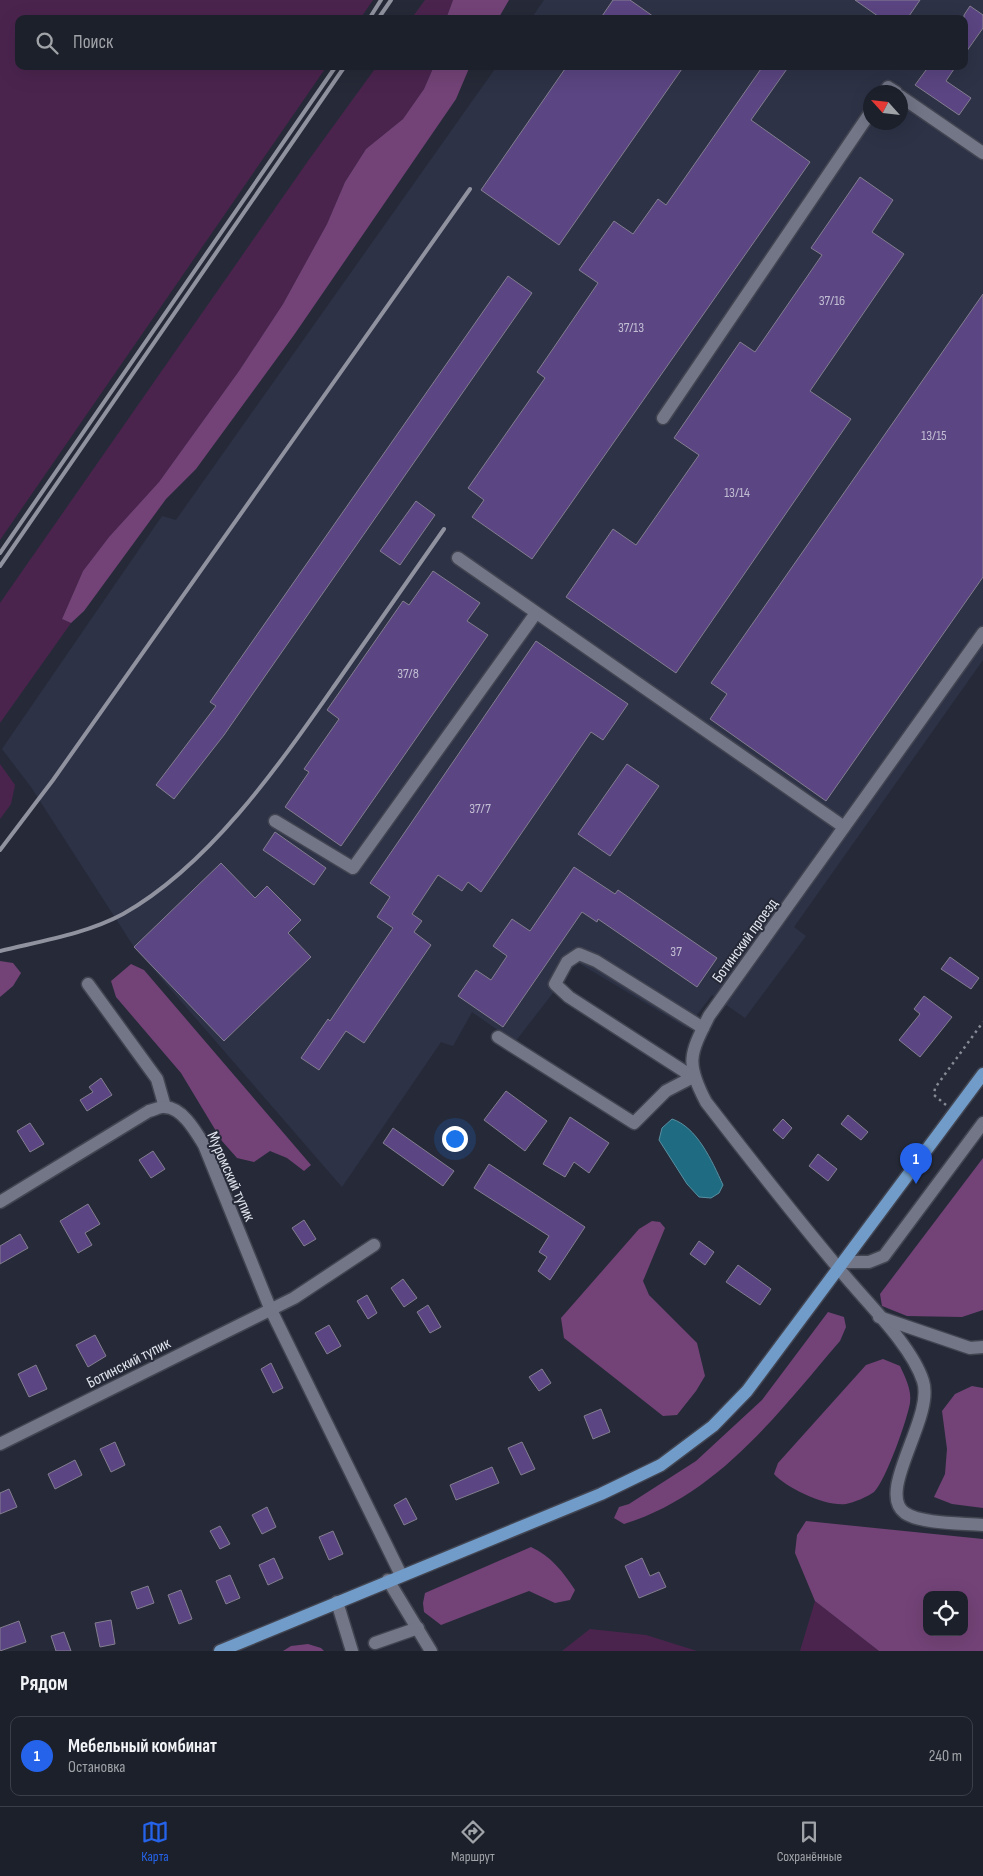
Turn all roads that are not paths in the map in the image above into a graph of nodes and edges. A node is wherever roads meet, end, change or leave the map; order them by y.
1 (908, 101) edge
2 (863, 123) edge
3 (983, 153) edge
4 (663, 418) dead end
5 (458, 558) dead end
6 (536, 613) junction
7 (983, 633) edge
8 (275, 821) dead end
9 (844, 827) junction
10 (88, 984) dead end
11 (703, 1028) junction
12 (498, 1037) dead end
13 (983, 1076) edge
14 (693, 1078) junction
15 (165, 1107) junction
16 (983, 1123) edge
17 (0, 1202) edge
18 (374, 1245) dead end
19 (842, 1266) junction
20 (270, 1308) junction
21 (879, 1317) junction
22 (983, 1348) edge
23 (0, 1444) edge
24 (983, 1525) edge
25 (401, 1574) junction
26 (388, 1580) junction
27 (337, 1602) junction
28 (418, 1628) junction
29 (375, 1643) dead end
30 (220, 1651) edge
31 (352, 1651) edge
32 (430, 1651) edge

1 - 3 street
2 - 4 street
5 - 6 street
6 - 8 street
6 - 9 street
7 - 9 street, Ботинский проезд
9 - 11 street, Ботинский проезд
10 - 15 street
11 - 14 street, Ботинский проезд
11 - 14 street
12 - 14 street
13 - 19 main road
14 - 19 street, Ботинский проезд
15 - 17 street
15 - 20 street, Муромский тупик
16 - 19 street
18 - 20 street, Ботинский тупик
19 - 21 street, Ботинский проезд
19 - 25 main road
20 - 23 street, Ботинский тупик
20 - 25 street, Муромский тупик
21 - 22 street
21 - 24 street, Ботинский проезд
25 - 26 main road
26 - 27 main road
26 - 28 street
27 - 30 main road
27 - 31 street
28 - 29 street
28 - 32 street

